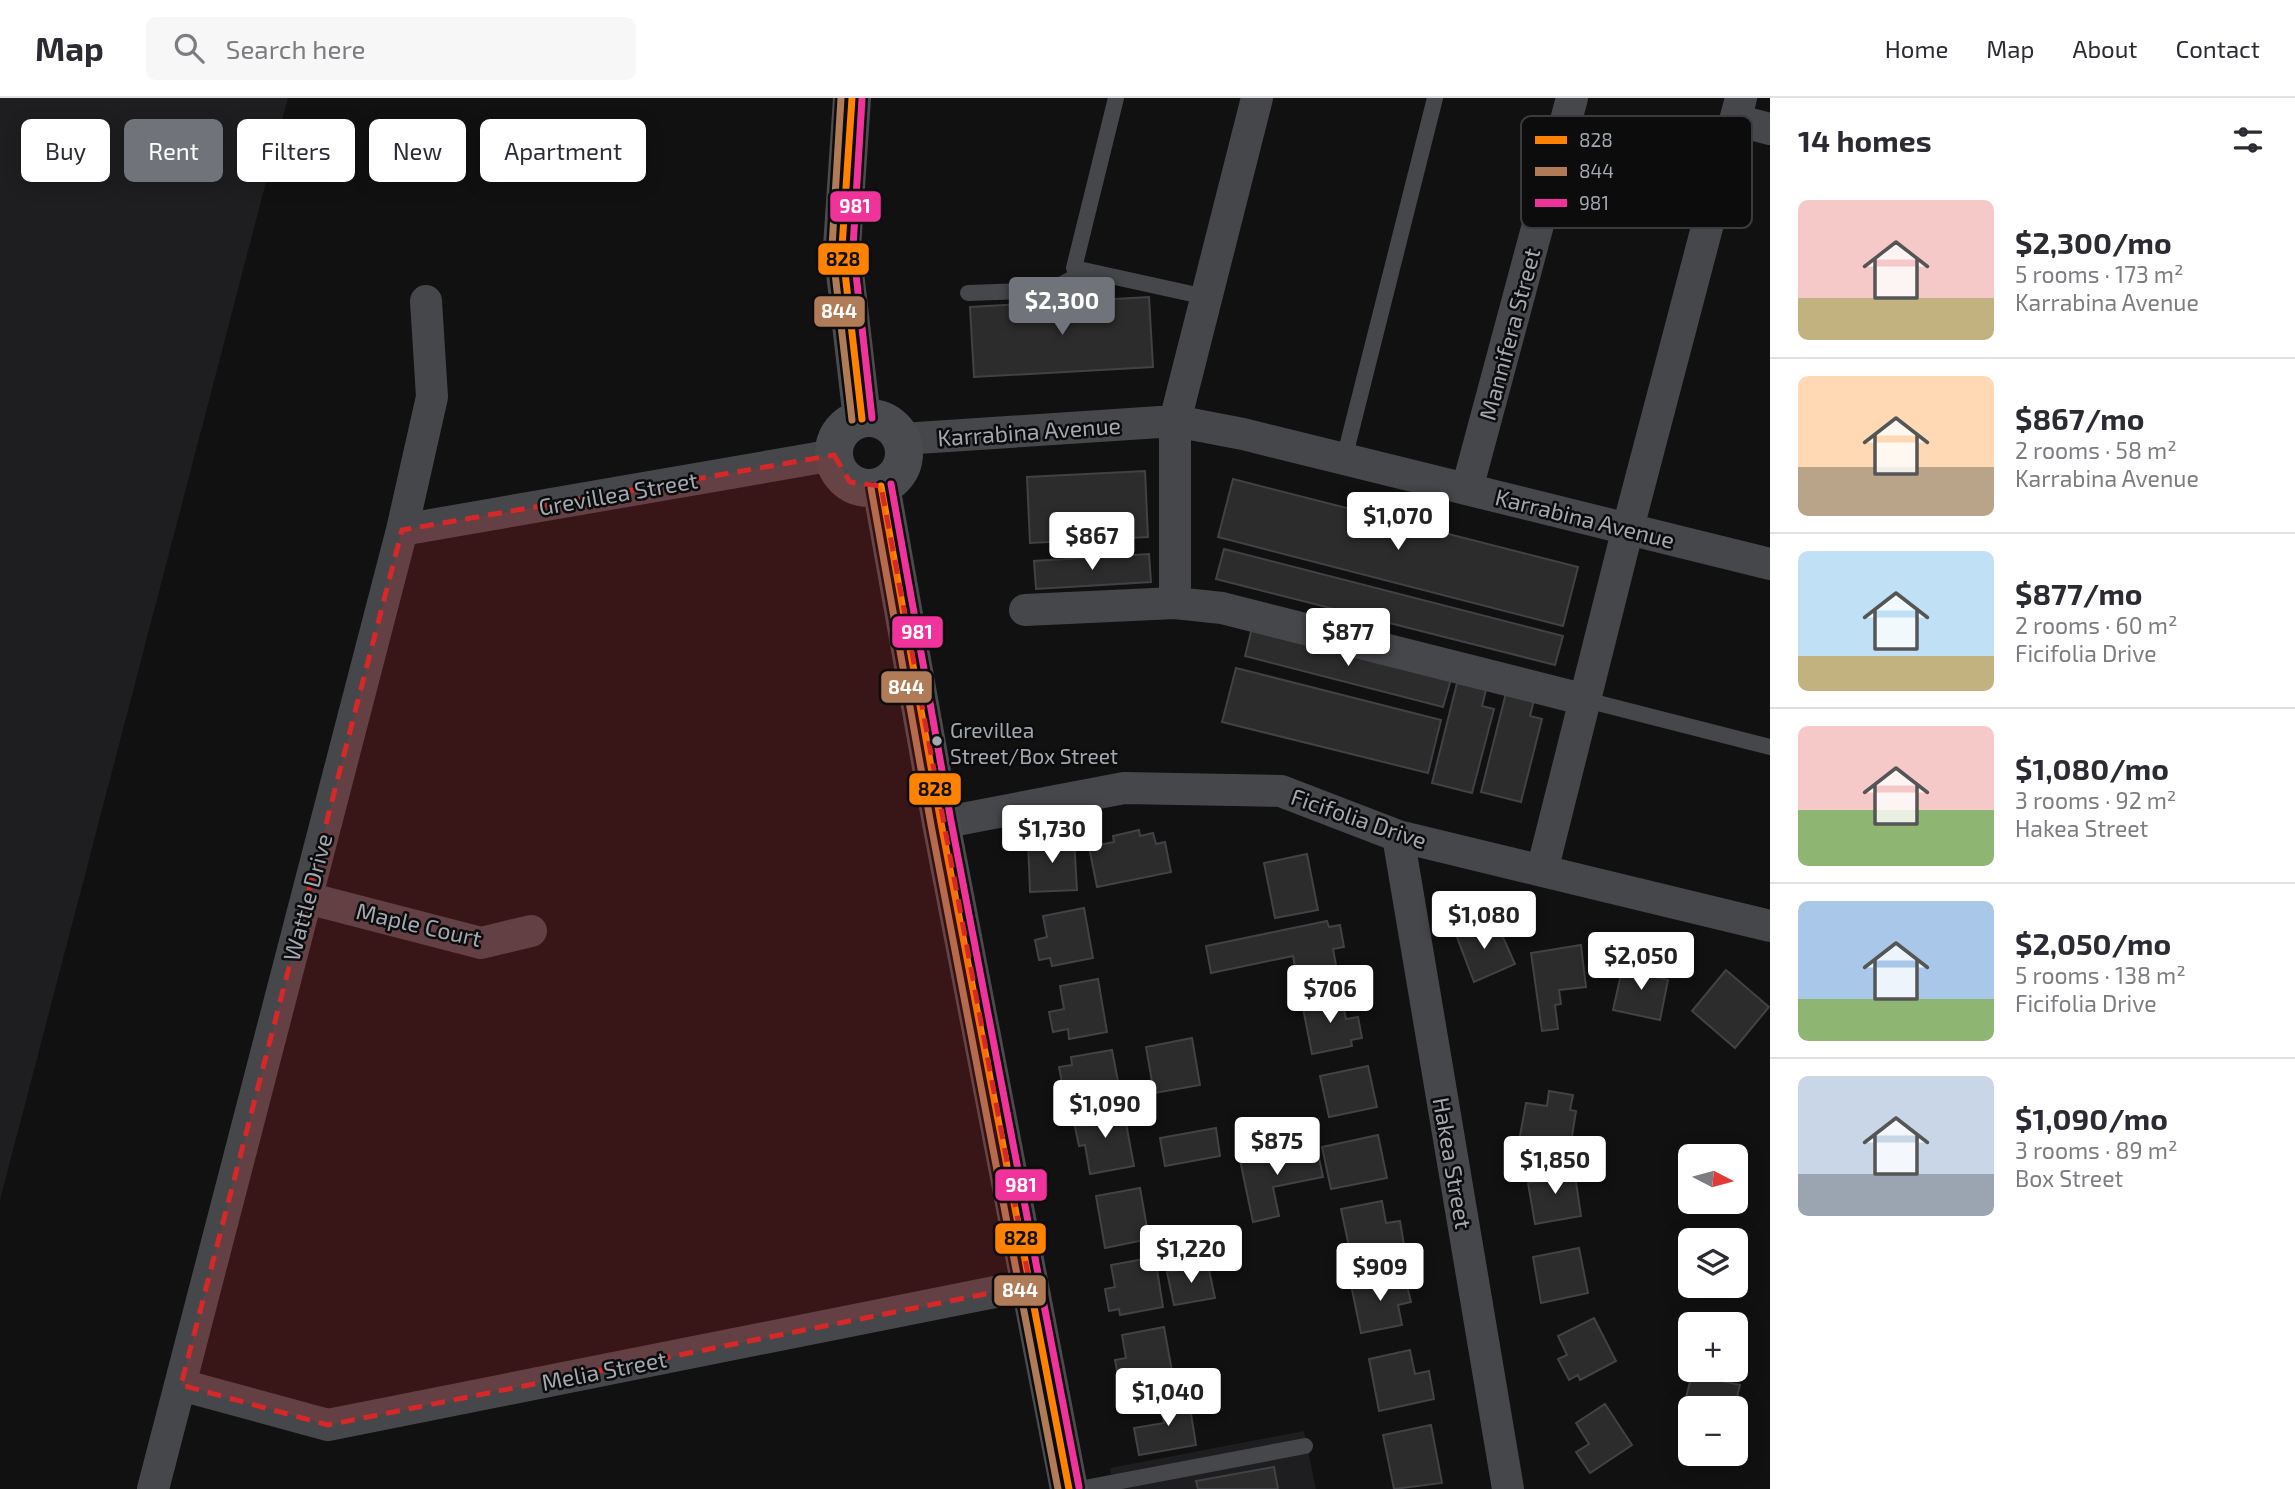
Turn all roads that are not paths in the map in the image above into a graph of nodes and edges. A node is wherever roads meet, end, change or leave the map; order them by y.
1 (852, 98) edge
2 (1116, 98) edge
3 (1257, 98) edge
4 (1435, 98) edge
5 (1572, 98) edge
6 (1567, 116) edge
7 (1752, 118) edge
8 (1770, 129) edge
9 (1537, 228) edge
10 (1707, 228) edge
11 (1087, 271) junction
12 (968, 293) dead end
13 (1206, 297) junction
14 (426, 301) dead end
15 (862, 419) junction
16 (1175, 421) junction
17 (902, 439) junction
18 (834, 455) junction
19 (1344, 459) junction
20 (881, 486) junction
21 (1467, 489) junction
22 (1628, 528) junction
23 (402, 530) junction
24 (1770, 564) edge
25 (1174, 603) junction
26 (1025, 610) dead end
27 (1586, 700) junction
28 (1770, 747) edge
29 (941, 823) junction
30 (1398, 836) junction
31 (1542, 871) junction
32 (307, 898) junction
33 (1770, 926) edge
34 (531, 931) dead end
35 (1030, 1284) junction
36 (181, 1385) junction
37 (1306, 1446) dead end
38 (153, 1489) edge
39 (1069, 1489) edge
40 (1079, 1489) edge
41 (1508, 1489) edge

1 - 15 main road
2 - 11 lane
3 - 13 street
4 - 19 lane
5 - 6 street, Mannifera Street
7 - 8 street
9 - 21 street, Mannifera Street
10 - 22 street
11 - 12 lane
11 - 13 lane
13 - 16 street
14 - 23 street, Wattle Drive
15 - 17 main road
15 - 18 main road
16 - 17 street, Karrabina Avenue
16 - 19 street, Karrabina Avenue
16 - 25 street
17 - 20 main road
18 - 20 main road
18 - 23 street, Grevillea Street
19 - 21 street, Karrabina Avenue
20 - 29 main road
21 - 22 street, Karrabina Avenue
22 - 24 street, Karrabina Avenue
22 - 27 street
23 - 32 street, Wattle Drive
25 - 26 street
25 - 27 street
27 - 28 lane
27 - 31 street
29 - 30 street, Ficifolia Drive
29 - 35 main road
30 - 31 street, Ficifolia Drive
30 - 41 street, Hakea Street
31 - 33 street, Ficifolia Drive
32 - 34 street, Maple Court
32 - 36 street, Wattle Drive
35 - 36 street, Melia Street
35 - 39 main road
36 - 38 street, Wattle Drive
37 - 40 lane

